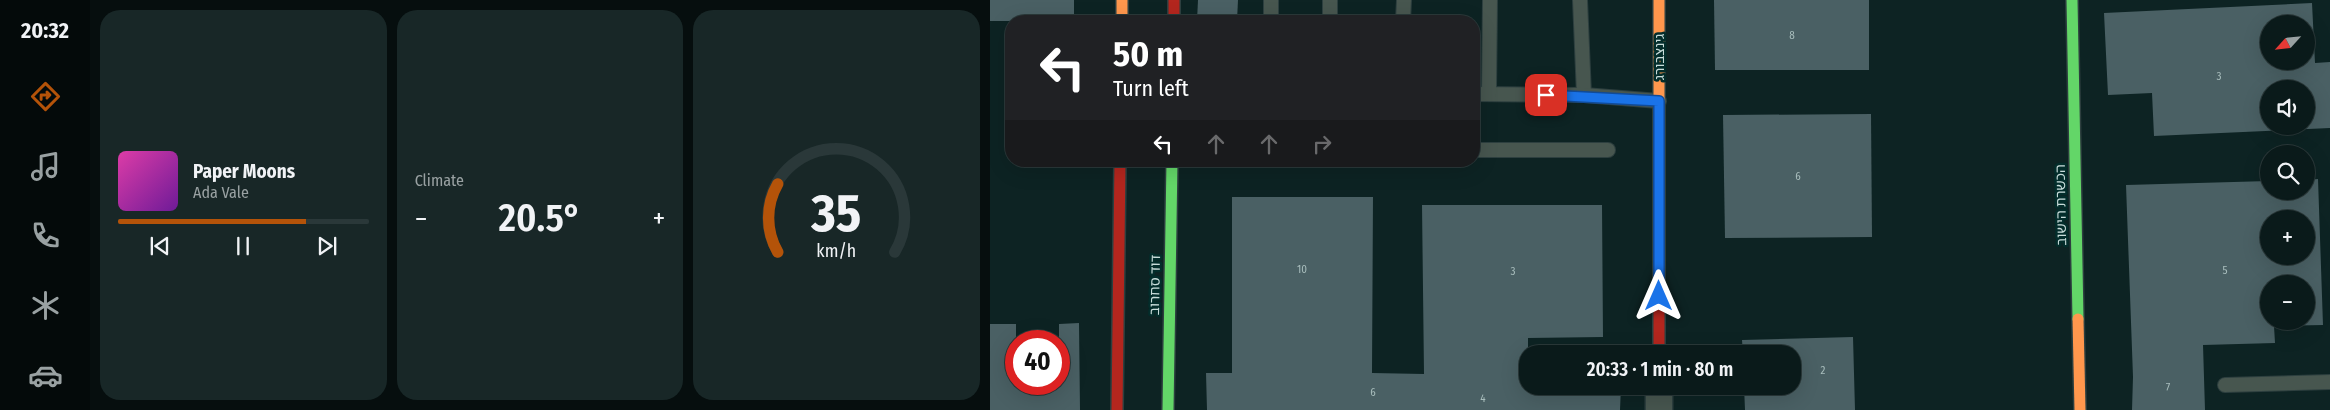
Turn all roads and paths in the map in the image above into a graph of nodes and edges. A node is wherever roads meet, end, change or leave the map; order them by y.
1 (1122, 0) edge
2 (1174, 0) edge
3 (1272, 0) edge
4 (1330, 0) edge
5 (1404, 0) edge
6 (1490, 0) edge
7 (1580, 0) edge
8 (1659, 0) edge
9 (2072, 0) edge
10 (1122, 15) edge
11 (1174, 15) edge
12 (1271, 15) edge
13 (1330, 15) edge
14 (1403, 15) edge
15 (1480, 94) edge
16 (1490, 94) junction
17 (1584, 96) junction
18 (1659, 101) junction
19 (1480, 150) edge
20 (1608, 150) dead end
21 (1120, 167) edge
22 (1172, 167) edge
23 (1659, 345) edge
24 (2330, 382) edge
25 (2226, 385) dead end
26 (1659, 395) edge
27 (1116, 410) edge
28 (1168, 410) edge
29 (1659, 410) edge
30 (2080, 410) edge

1 - 10 street
2 - 11 street
3 - 12 lane
4 - 13 lane
5 - 14 lane
6 - 16 lane
7 - 17 lane
8 - 18 street, גינצבורג
9 - 30 street, הכשרת הישוב
15 - 16 lane
16 - 17 lane
17 - 18 lane
18 - 23 street, גינצבורג
19 - 20 lane
21 - 27 street
22 - 28 street, דוד סחרוב
24 - 25 lane
26 - 29 street

